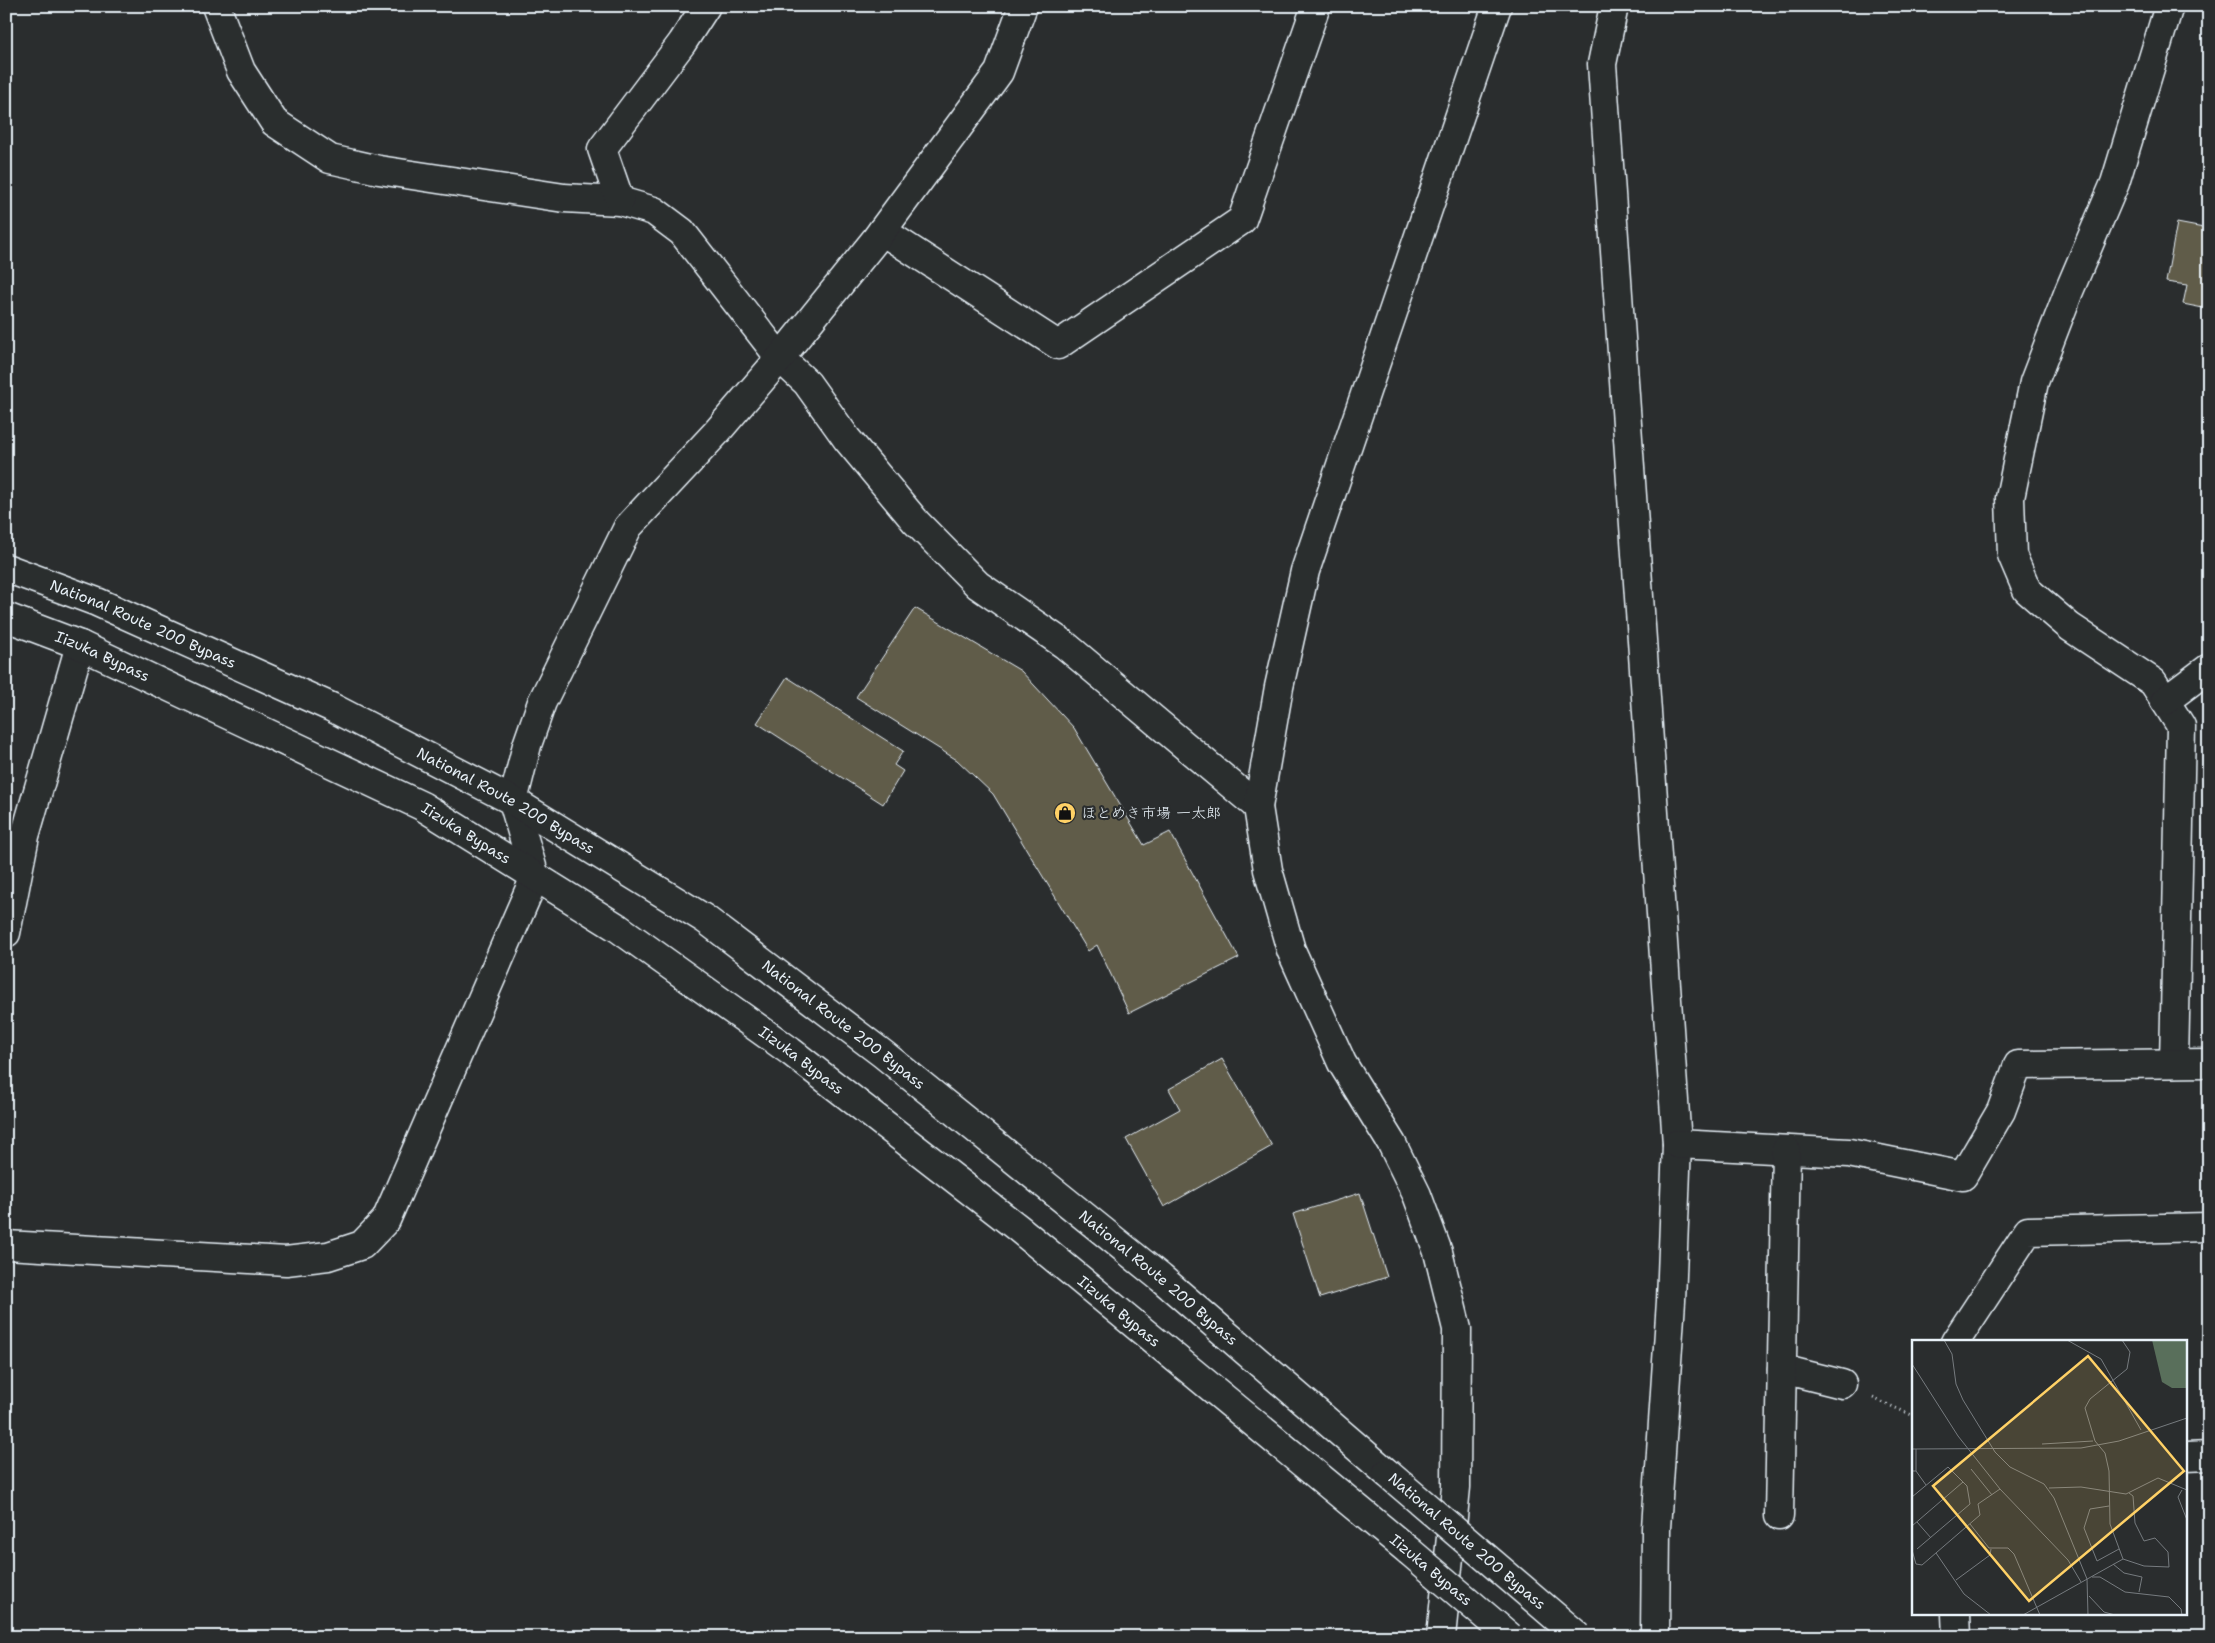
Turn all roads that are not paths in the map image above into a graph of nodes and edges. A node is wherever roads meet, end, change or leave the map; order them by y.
1 (216, 6) edge
2 (706, 6) edge
3 (1022, 6) edge
4 (1316, 6) edge
5 (1497, 6) edge
6 (1614, 6) edge
7 (2169, 6) edge
8 (620, 201) junction
9 (882, 231) junction
10 (780, 358) junction
11 (6, 568) edge
12 (6, 617) edge
13 (80, 645) junction
14 (2209, 668) edge
15 (2165, 701) junction
16 (513, 801) junction
17 (1258, 807) junction
18 (535, 877) junction
19 (6, 933) edge
20 (2174, 1063) junction
21 (2209, 1063) edge
22 (1677, 1144) junction
23 (1786, 1150) junction
24 (2209, 1227) edge
25 (6, 1246) edge
26 (1955, 1340) edge
27 (1782, 1369) junction
28 (1842, 1384) road end
29 (2209, 1456) edge
30 (2188, 1457) edge
31 (1779, 1516) dead end
32 (1956, 1616) edge
33 (1441, 1637) edge
34 (1510, 1637) edge
35 (1579, 1637) edge
36 (1654, 1637) edge
37 (1957, 1637) edge

1 - 8 main road
2 - 8 main road
3 - 9 main road
4 - 9 main road
5 - 17 main road
6 - 22 main road
7 - 15 main road
8 - 10 main road
9 - 10 main road
10 - 16 main road
10 - 17 main road
11 - 16 main road, National Route 200 Bypass
12 - 13 main road, Iizuka Bypass
13 - 18 main road, Iizuka Bypass
13 - 19 main road
14 - 15 main road
15 - 20 main road
16 - 18 main road
16 - 35 main road, National Route 200 Bypass, bridge
17 - 33 main road
18 - 25 main road
18 - 34 main road, Iizuka Bypass, bridge
20 - 21 main road
20 - 23 main road
22 - 23 main road
22 - 36 main road
23 - 27 main road
24 - 26 main road
27 - 28 main road
27 - 31 main road
29 - 30 main road
32 - 37 main road

